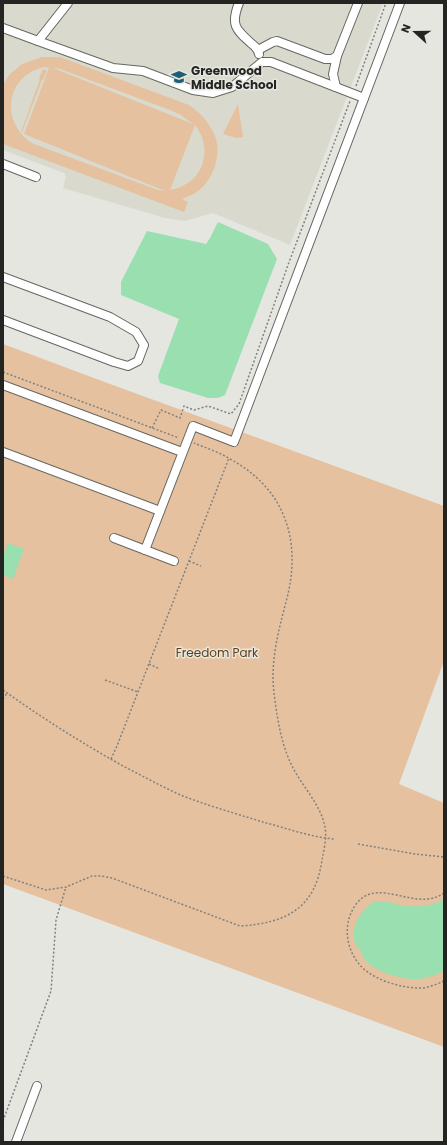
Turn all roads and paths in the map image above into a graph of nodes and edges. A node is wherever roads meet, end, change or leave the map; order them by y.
1 (68, 3) edge
2 (239, 3) edge
3 (358, 3) edge
4 (386, 3) edge
5 (400, 3) edge
6 (3, 28) edge
7 (38, 41) junction
8 (258, 50) junction
9 (337, 56) junction
10 (261, 63) junction
11 (336, 87) junction
12 (353, 93) junction
13 (364, 98) junction
14 (3, 164) edge
15 (36, 177) dead end
16 (3, 277) edge
17 (3, 320) edge
18 (3, 372) edge
19 (3, 385) edge
20 (152, 428) junction
21 (186, 440) junction
22 (3, 452) edge
23 (182, 452) junction
24 (229, 458) junction
25 (160, 511) junction
26 (114, 538) dead end
27 (145, 550) junction
28 (174, 561) dead end
29 (189, 561) junction
30 (201, 566) dead end
31 (149, 664) junction
32 (160, 669) dead end
33 (105, 680) dead end
34 (3, 690) edge
35 (138, 692) junction
36 (7, 693) junction
37 (3, 699) edge
38 (111, 759) junction
39 (325, 838) junction
40 (334, 839) dead end
41 (358, 844) dead end
42 (444, 857) edge
43 (3, 876) edge
44 (66, 887) junction
45 (444, 893) edge
46 (444, 981) edge
47 (37, 1086) dead end
48 (3, 1121) edge
49 (16, 1142) edge

1 - 7 street
2 - 8 street
3 - 9 street
4 - 12 path
5 - 13 street
6 - 7 street
7 - 10 street
8 - 9 street
8 - 10 street
9 - 11 street
10 - 11 street
11 - 12 street
12 - 13 street
12 - 20 path
13 - 21 street
14 - 15 street
16 - 17 street
18 - 20 path
19 - 23 street
20 - 21 path
21 - 23 street
21 - 24 path
22 - 25 street
23 - 25 street
24 - 29 path
24 - 39 path
25 - 27 street
26 - 27 street
27 - 28 street
29 - 30 path
29 - 31 path
31 - 32 path
31 - 35 path
33 - 35 path
34 - 36 path
35 - 38 path
36 - 37 path
36 - 38 path
38 - 39 path
39 - 40 path
39 - 44 path
41 - 42 path
43 - 44 path
44 - 48 path
45 - 46 path
47 - 49 street

